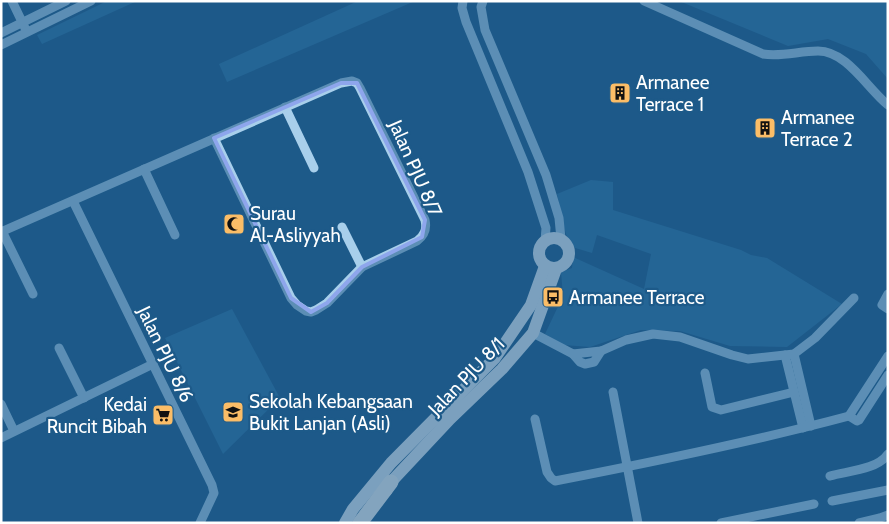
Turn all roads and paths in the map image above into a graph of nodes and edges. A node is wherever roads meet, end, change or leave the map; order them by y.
1 (12, 1) edge
2 (66, 1) edge
3 (91, 1) edge
4 (463, 1) edge
5 (482, 1) edge
6 (644, 1) edge
7 (22, 22) junction
8 (485, 30) junction
9 (27, 32) junction
10 (1, 33) edge
11 (472, 36) junction
12 (1, 45) edge
13 (888, 105) edge
14 (285, 107) junction
15 (214, 138) junction
16 (314, 168) dead end
17 (144, 169) junction
18 (73, 200) junction
19 (342, 227) dead end
20 (2, 232) edge
21 (175, 235) dead end
22 (562, 239) junction
23 (545, 241) junction
24 (362, 267) junction
25 (551, 267) junction
26 (33, 294) dead end
27 (888, 294) edge
28 (854, 298) dead end
29 (888, 309) edge
30 (533, 332) junction
31 (59, 348) dead end
32 (789, 354) junction
33 (888, 356) edge
34 (153, 364) junction
35 (704, 373) dead end
36 (888, 375) edge
37 (613, 392) dead end
38 (794, 392) junction
39 (84, 398) junction
40 (1, 404) edge
41 (446, 415) junction
42 (849, 416) junction
43 (535, 419) dead end
44 (807, 427) junction
45 (14, 431) junction
46 (1, 438) edge
47 (888, 454) edge
48 (627, 467) junction
49 (830, 476) dead end
50 (391, 482) junction
51 (888, 490) edge
52 (832, 501) dead end
53 (814, 504) dead end
54 (888, 515) edge
55 (738, 521) edge
56 (200, 523) edge
57 (345, 523) edge
58 (360, 523) edge
59 (366, 523) edge
60 (638, 523) edge
61 (721, 523) edge
62 (859, 523) edge

1 - 7 street
2 - 7 street
3 - 9 street
4 - 11 street
5 - 8 street
6 - 13 street
7 - 9 street
7 - 10 street
8 - 11 street
8 - 22 street
9 - 12 street
11 - 23 street
14 - 15 street, Jalan PJU 8/7
14 - 16 street
14 - 24 street, Jalan PJU 8/7
15 - 17 street, Jalan PJU 8/7
15 - 24 street, Jalan PJU 8/7
17 - 18 street, Jalan PJU 8/7
17 - 21 street
18 - 20 street, Jalan PJU 8/7
18 - 34 street, Jalan PJU 8/6
19 - 24 street
20 - 26 street
22 - 23 main road
22 - 25 main road
23 - 25 main road
25 - 30 main road, Jalan PJU 8/1
25 - 41 main road, Jalan PJU 8/1
27 - 29 street
28 - 32 street
30 - 32 street
30 - 41 main road, Jalan PJU 8/1
31 - 39 street
32 - 38 street
32 - 44 street
33 - 42 street
34 - 39 street
34 - 56 street, Jalan PJU 8/6
35 - 38 street
36 - 42 street
37 - 48 street
38 - 44 street
39 - 45 street
40 - 45 street
41 - 50 main road, Jalan PJU 8/1
41 - 57 main road, Jalan PJU 8/1
42 - 44 street
43 - 48 street
44 - 48 street
45 - 46 street
47 - 49 street
48 - 60 street
50 - 58 highway
50 - 59 main road, Jalan PJU 8/1
51 - 52 street
53 - 55 street
54 - 62 street
55 - 61 street

